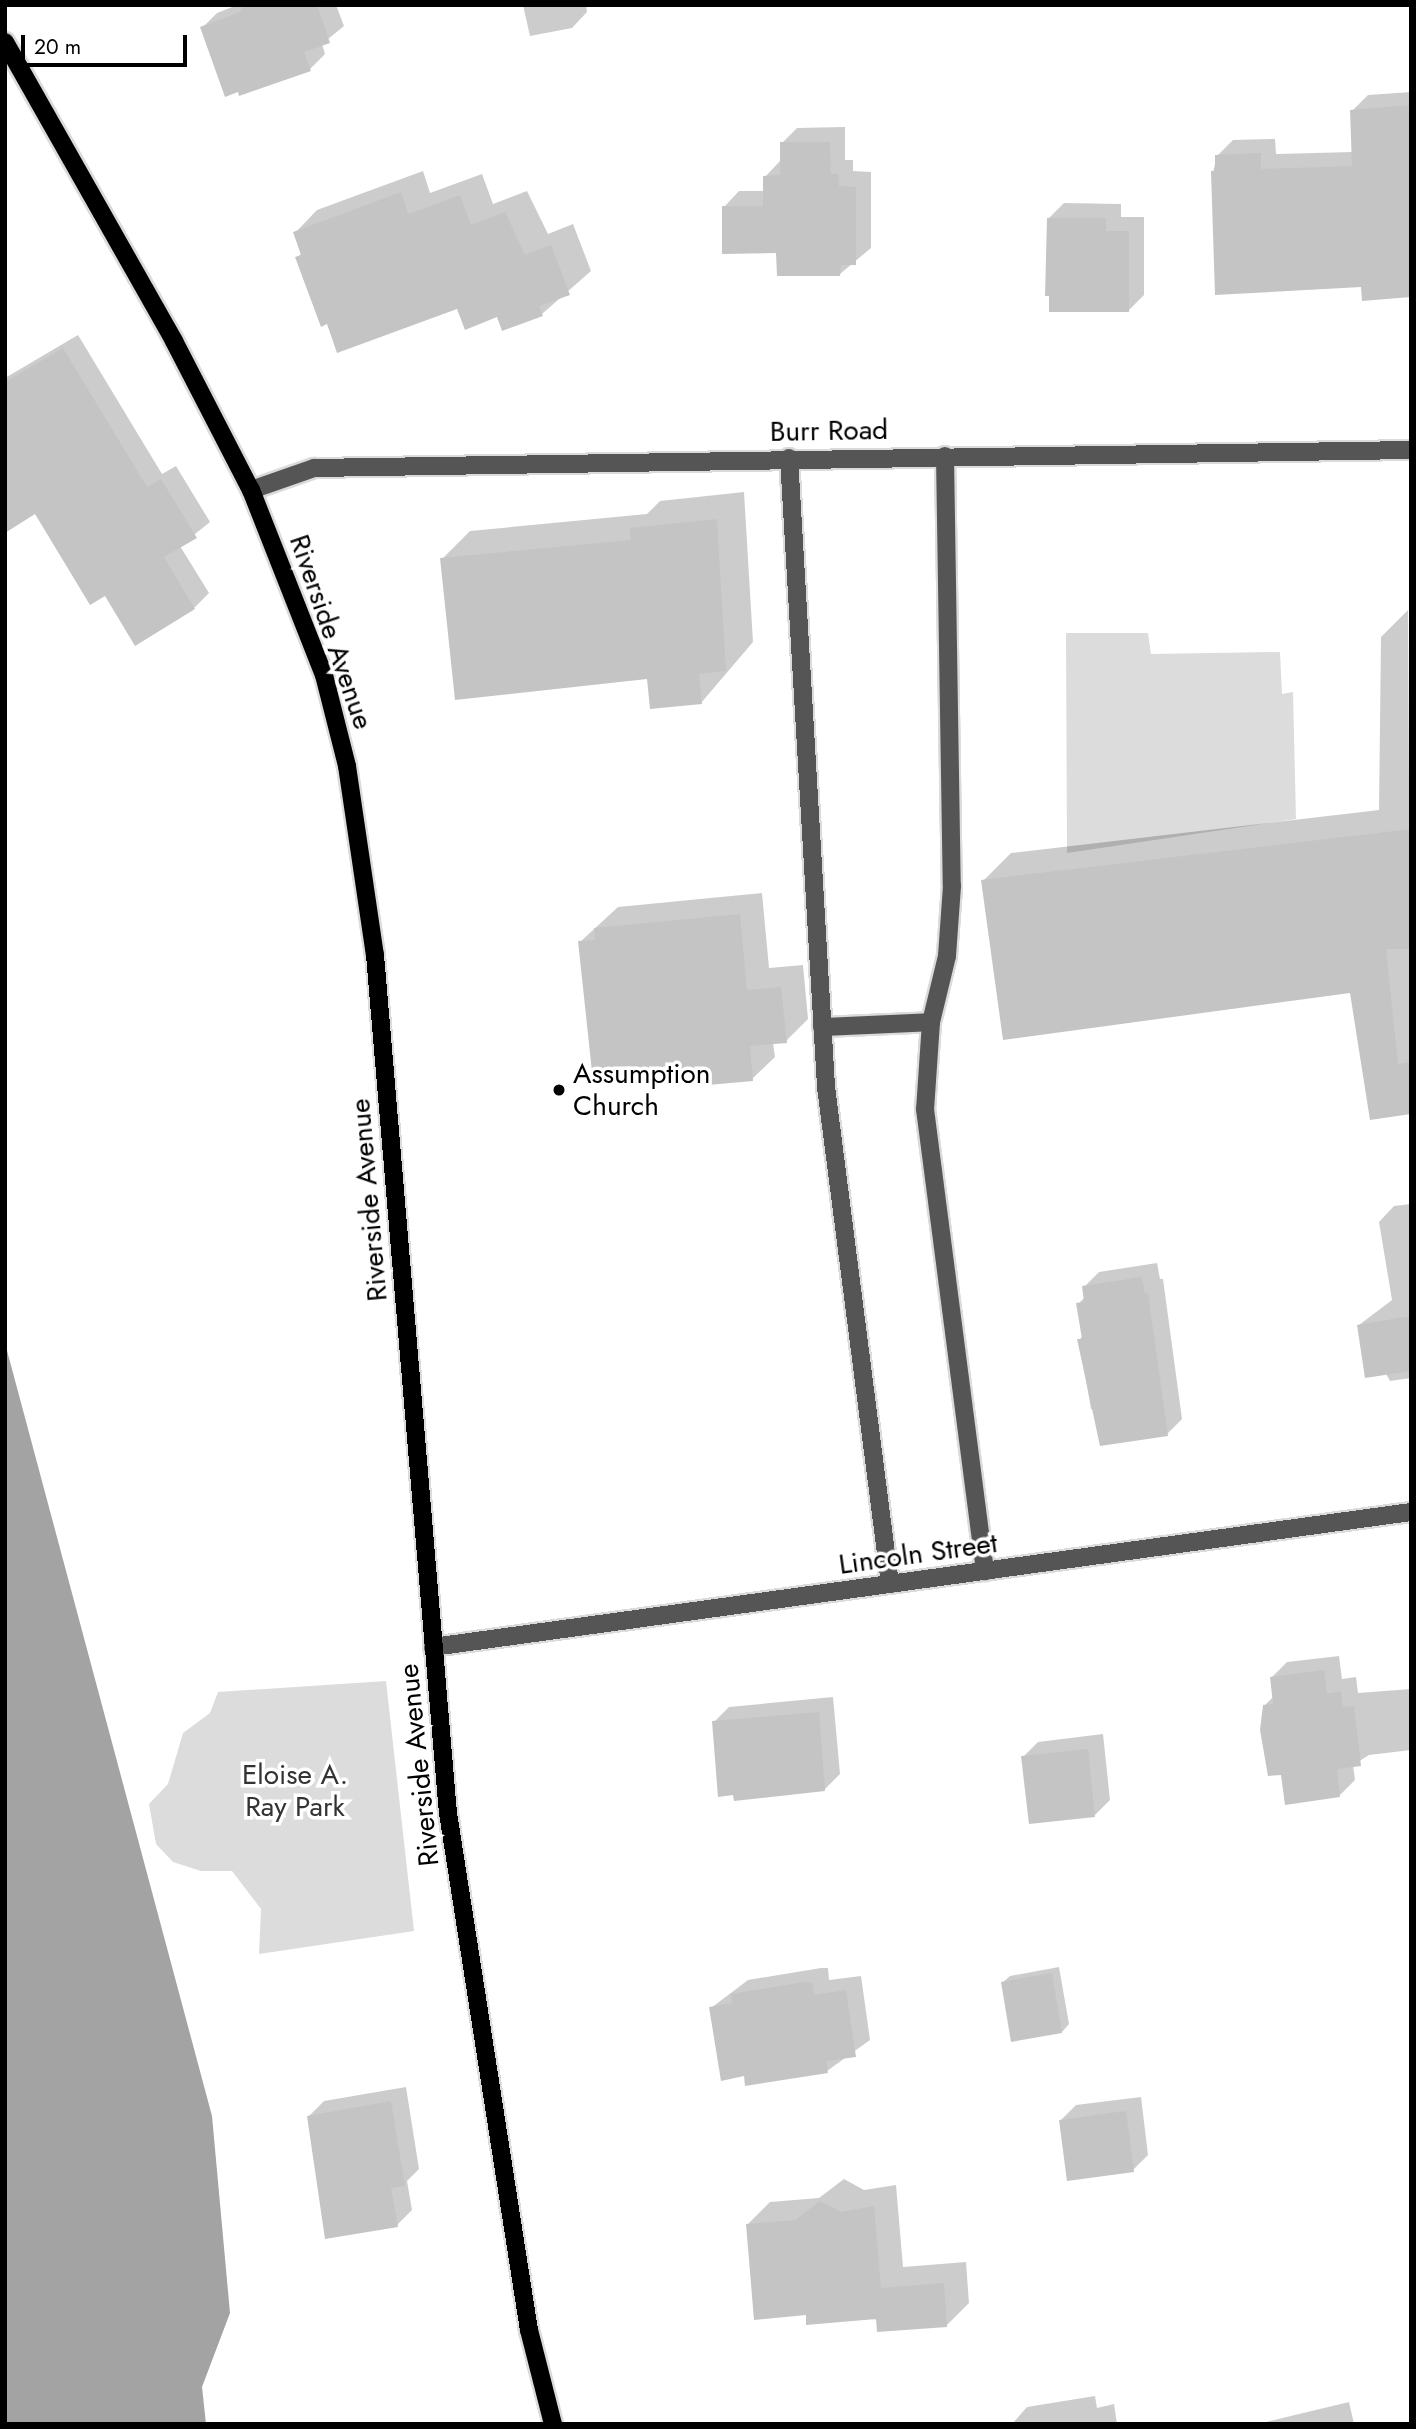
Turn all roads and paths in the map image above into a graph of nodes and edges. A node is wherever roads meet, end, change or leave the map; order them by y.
1 (5, 43) edge
2 (1411, 450) edge
3 (945, 456) junction
4 (789, 458) junction
5 (251, 490) junction
6 (931, 1022) junction
7 (822, 1027) junction
8 (1411, 1512) edge
9 (985, 1571) junction
10 (890, 1584) junction
11 (433, 1647) junction
12 (553, 2424) edge

1 - 5 main road, Riverside Avenue
2 - 3 street, Burr Road
3 - 4 street, Burr Road
3 - 6 street
4 - 5 street, Burr Road
4 - 7 street
5 - 11 main road, Riverside Avenue
6 - 7 street
6 - 9 street
7 - 10 street
8 - 9 street, Lincoln Street
9 - 10 street, Lincoln Street
10 - 11 street, Lincoln Street
11 - 12 main road, Riverside Avenue

